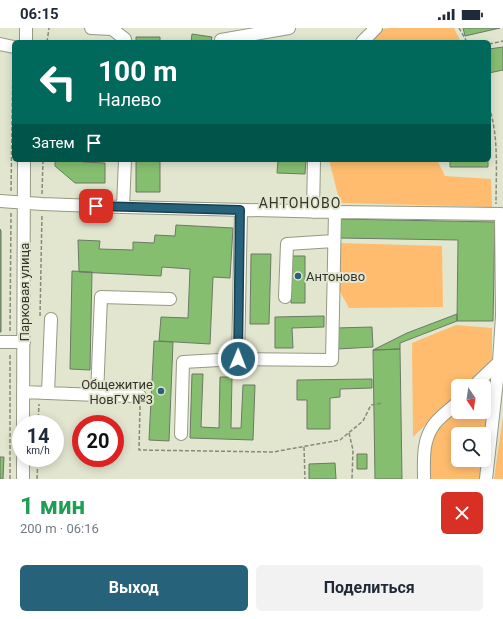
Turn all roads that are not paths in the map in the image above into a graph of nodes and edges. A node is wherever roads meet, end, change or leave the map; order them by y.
1 (26, 28) edge
2 (91, 28) edge
3 (289, 28) edge
4 (376, 28) edge
5 (26, 40) edge
6 (124, 40) edge
7 (221, 40) dead end
8 (364, 40) edge
9 (0, 44) edge
10 (12, 47) edge
11 (24, 162) edge
12 (125, 162) edge
13 (314, 162) edge
14 (6, 202) edge
15 (24, 204) junction
16 (123, 207) junction
17 (240, 210) junction
18 (313, 212) junction
19 (335, 212) junction
20 (334, 241) junction
21 (285, 297) dead end
22 (170, 299) dead end
23 (46, 320) road end
24 (5, 342) edge
25 (24, 342) junction
26 (238, 359) junction
27 (499, 362) junction
28 (481, 379) edge
29 (23, 392) junction
30 (44, 392) junction
31 (97, 395) junction
32 (140, 396) road end
33 (451, 409) edge
34 (23, 415) edge
35 (181, 434) dead end
36 (23, 467) edge
37 (23, 479) edge
38 (424, 479) edge
39 (486, 479) edge

1 - 5 street
2 - 6 street
3 - 7 street
4 - 8 street
9 - 10 street
11 - 15 street, Парковая улица
12 - 16 street
13 - 18 street
14 - 15 street
15 - 16 street
15 - 25 street, Парковая улица
16 - 17 street
17 - 18 street
17 - 26 street
18 - 19 street
19 - 20 street
19 - 27 street
20 - 21 street
20 - 26 street
22 - 31 street
23 - 30 street
24 - 25 street
25 - 29 street, Парковая улица
26 - 35 street
27 - 28 street
27 - 39 street
29 - 30 street
29 - 34 street, Парковая улица
30 - 31 street
31 - 32 street
33 - 38 street
36 - 37 street

